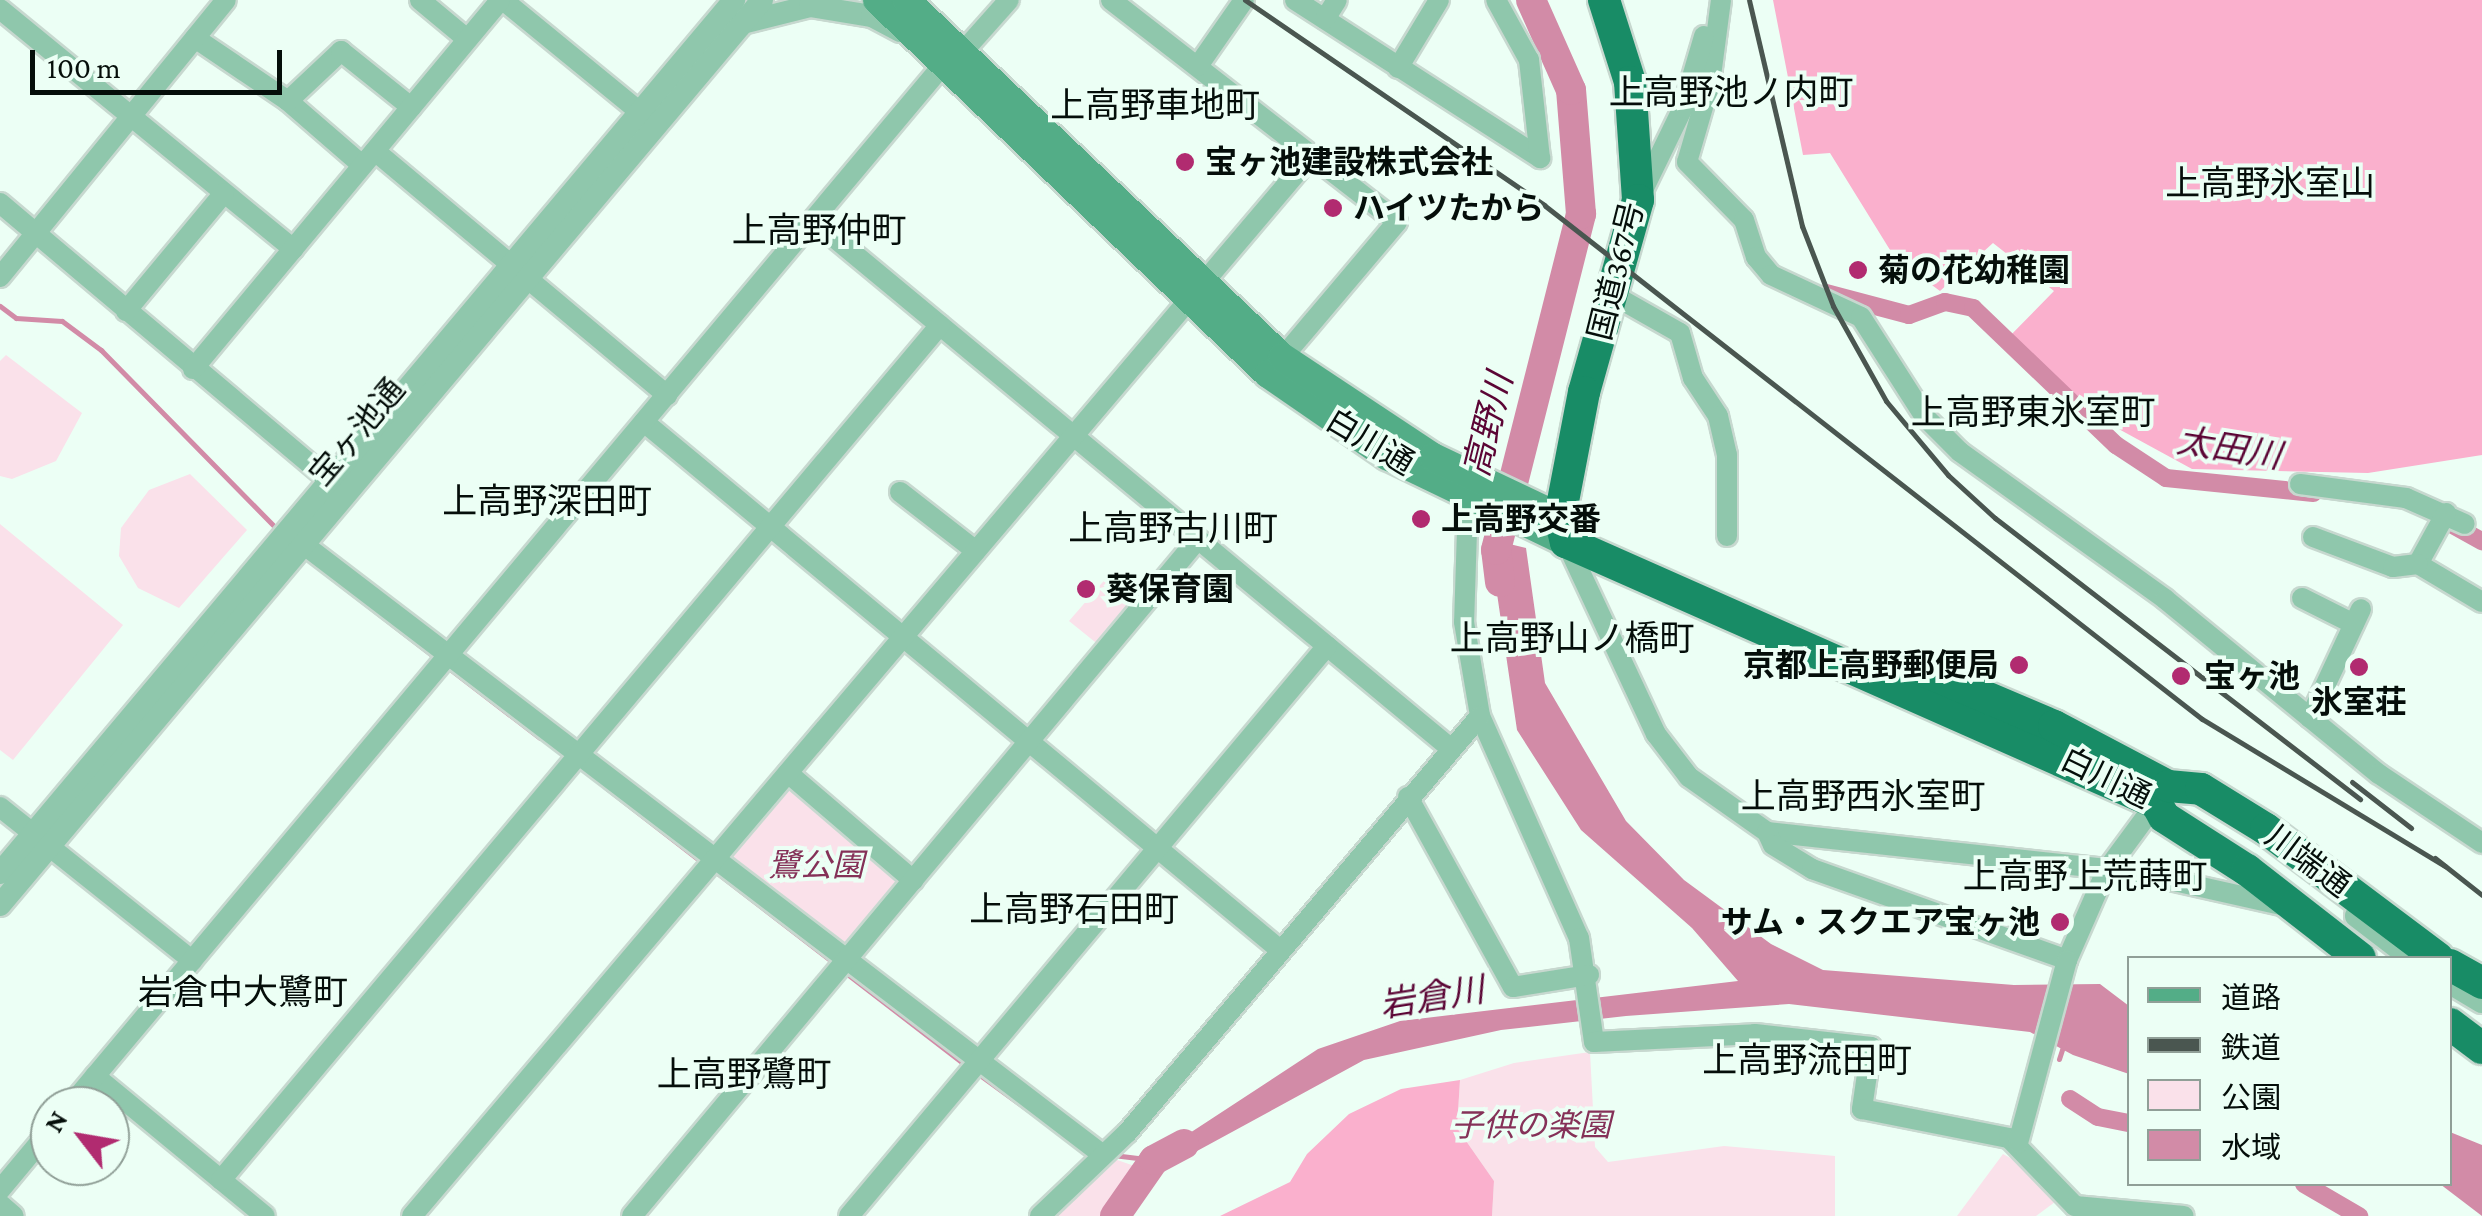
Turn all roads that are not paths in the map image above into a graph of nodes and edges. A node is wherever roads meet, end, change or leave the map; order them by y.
1 (225, 0) edge
2 (420, 0) edge
3 (501, 0) edge
4 (734, 0) edge
5 (762, 0) edge
6 (877, 0) edge
7 (906, 0) edge
8 (1009, 0) edge
9 (1111, 0) edge
10 (1244, 0) edge
11 (1295, 0) edge
12 (1338, 0) edge
13 (1439, 0) edge
14 (1496, 0) edge
15 (1604, 0) edge
16 (1708, 0) edge
17 (1720, 0) edge
18 (0, 9) edge
19 (1325, 19) junction
20 (742, 24) junction
21 (196, 38) junction
22 (912, 38) junction
23 (467, 39) junction
24 (952, 60) junction
25 (1198, 66) junction
26 (1398, 68) junction
27 (288, 101) junction
28 (411, 106) junction
29 (131, 117) junction
30 (648, 119) junction
31 (1311, 156) junction
32 (368, 158) junction
33 (224, 193) junction
34 (1638, 200) junction
35 (0, 203) edge
36 (814, 220) junction
37 (37, 232) junction
38 (292, 249) junction
39 (521, 272) junction
40 (0, 277) edge
41 (1196, 292) junction
42 (1613, 295) junction
43 (126, 310) junction
44 (940, 325) junction
45 (1275, 366) junction
46 (193, 368) junction
47 (666, 395) junction
48 (644, 422) junction
49 (1074, 436) junction
50 (2300, 484) dead end
51 (338, 488) junction
52 (900, 492) dead end
53 (1480, 496) junction
54 (770, 526) junction
55 (1556, 526) junction
56 (1727, 536) dead end
57 (2313, 536) dead end
58 (296, 538) junction
59 (1198, 539) junction
60 (976, 551) junction
61 (2418, 564) junction
62 (2302, 598) dead end
63 (2482, 602) edge
64 (903, 637) junction
65 (1326, 646) junction
66 (448, 655) junction
67 (1480, 716) junction
68 (2310, 718) junction
69 (1029, 742) junction
70 (1449, 747) junction
71 (578, 754) junction
72 (788, 773) junction
73 (2162, 794) junction
74 (1408, 797) junction
75 (0, 807) edge
76 (1767, 832) junction
77 (43, 839) junction
78 (2482, 843) edge
79 (1159, 850) junction
80 (715, 859) junction
81 (2106, 871) junction
82 (0, 873) edge
83 (913, 880) junction
84 (0, 906) edge
85 (2294, 907) junction
86 (1279, 949) junction
87 (2357, 956) edge
88 (2383, 956) edge
89 (2408, 956) edge
90 (2435, 956) edge
91 (192, 960) junction
92 (846, 960) junction
93 (2066, 964) junction
94 (2452, 966) edge
95 (1589, 975) junction
96 (2452, 984) edge
97 (2482, 984) edge
98 (2452, 1002) edge
99 (2482, 1002) edge
100 (2452, 1025) edge
101 (2481, 1036) edge
102 (978, 1061) junction
103 (95, 1076) junction
104 (87, 1086) edge
105 (2018, 1143) junction
106 (30, 1154) edge
107 (1102, 1155) junction
108 (221, 1180) junction
109 (0, 1190) edge
110 (0, 1204) edge
111 (14, 1216) edge
112 (265, 1216) edge
113 (412, 1216) edge
114 (632, 1216) edge
115 (850, 1216) edge
116 (1040, 1216) edge
117 (2184, 1216) edge

1 - 21 street
2 - 23 street
3 - 23 street
3 - 30 street
4 - 30 street, 宝ヶ池通
5 - 20 street, 宝ヶ池通
6 - 22 main road, 白川通
7 - 24 main road, 白川通
8 - 24 street
9 - 25 street
10 - 25 street
11 - 19 street
12 - 19 street
13 - 26 street
14 - 26 street
15 - 34 highway, 国道367号
16 - 34 street
17 - 68 street
18 - 29 street
19 - 26 street
20 - 22 street
20 - 30 street, 宝ヶ池通
21 - 27 street
21 - 29 street
22 - 24 main road, 白川通
23 - 28 street
24 - 36 street
24 - 41 main road, 白川通
25 - 31 street
27 - 28 street
27 - 32 street
28 - 32 street
29 - 33 street
29 - 37 street
30 - 39 street, 宝ヶ池通
31 - 41 street
31 - 45 street
32 - 38 street
32 - 39 street
33 - 38 street
33 - 43 street
34 - 42 highway, 国道367号
35 - 37 street
36 - 44 street
36 - 47 street
37 - 40 street
37 - 43 street
38 - 46 street
39 - 47 street
39 - 51 street, 宝ヶ池通
41 - 45 main road, 白川通
41 - 49 street
42 - 55 highway, 国道367号
42 - 56 street
43 - 46 street
44 - 49 street
44 - 54 street
45 - 53 main road, 白川通
46 - 51 street
47 - 48 street
48 - 54 street
48 - 66 street
49 - 59 street
49 - 60 street
50 - 61 street
51 - 58 street, 宝ヶ池通
52 - 60 street
53 - 55 main road, 白川通
53 - 67 street
54 - 64 street
54 - 71 street
55 - 73 highway, 白川通
55 - 76 street
57 - 61 street
58 - 66 street
58 - 77 street, 宝ヶ池通
59 - 65 street
59 - 69 street
60 - 64 street
61 - 63 street
62 - 68 street
64 - 69 street
64 - 72 street
65 - 70 street
65 - 79 street
66 - 71 street
66 - 91 street
67 - 70 street
67 - 95 street
68 - 78 street
69 - 79 street
69 - 83 street
70 - 74 street
71 - 80 street
71 - 108 street
72 - 80 street
72 - 83 street
73 - 81 street
73 - 85 highway, 川端通
73 - 88 street, 白川通
73 - 89 street, 白川通
73 - 90 highway, 川端通
74 - 86 street
74 - 95 street
75 - 77 street
76 - 81 street
76 - 93 street
77 - 82 street, 宝ヶ池通
77 - 84 street, 宝ヶ池通
77 - 91 street
79 - 86 street
79 - 102 street
80 - 92 street
80 - 113 street
81 - 85 street
81 - 93 street
83 - 92 street
85 - 87 highway, 川端通
86 - 107 street
91 - 103 street
92 - 102 street
92 - 114 street
93 - 105 street
94 - 97 highway
95 - 105 street
96 - 99 street
98 - 101 street
100 - 101 highway
102 - 107 street
102 - 115 street
103 - 104 street
103 - 108 street
105 - 117 street
106 - 109 street
107 - 116 street
108 - 112 street
110 - 111 street

